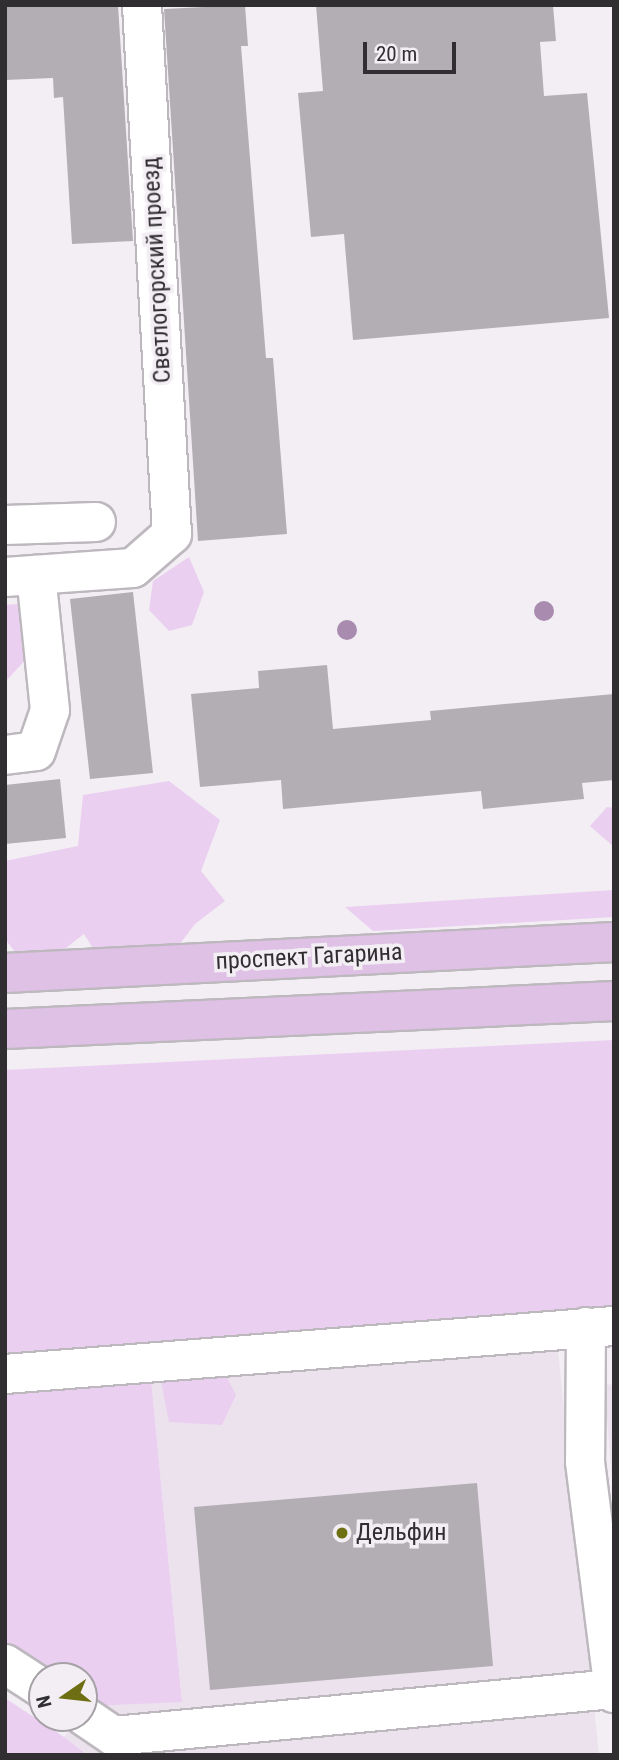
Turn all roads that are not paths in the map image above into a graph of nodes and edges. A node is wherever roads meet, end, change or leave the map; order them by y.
1 (142, 5) edge
2 (96, 522) dead end
3 (5, 525) edge
4 (21, 576) edge
5 (5, 755) edge
6 (614, 942) edge
7 (5, 973) edge
8 (614, 1001) edge
9 (5, 1030) edge
10 (600, 1327) edge
11 (5, 1374) edge
12 (599, 1461) edge
13 (5, 1664) edge
14 (28, 1679) edge
15 (613, 1690) edge
16 (98, 1725) edge

1 - 4 street, Светлогорский проезд
2 - 3 street
4 - 5 street
6 - 7 main road, проспект Гагарина
8 - 9 main road
10 - 11 street
10 - 12 street
12 - 15 street
13 - 14 street
15 - 16 street

